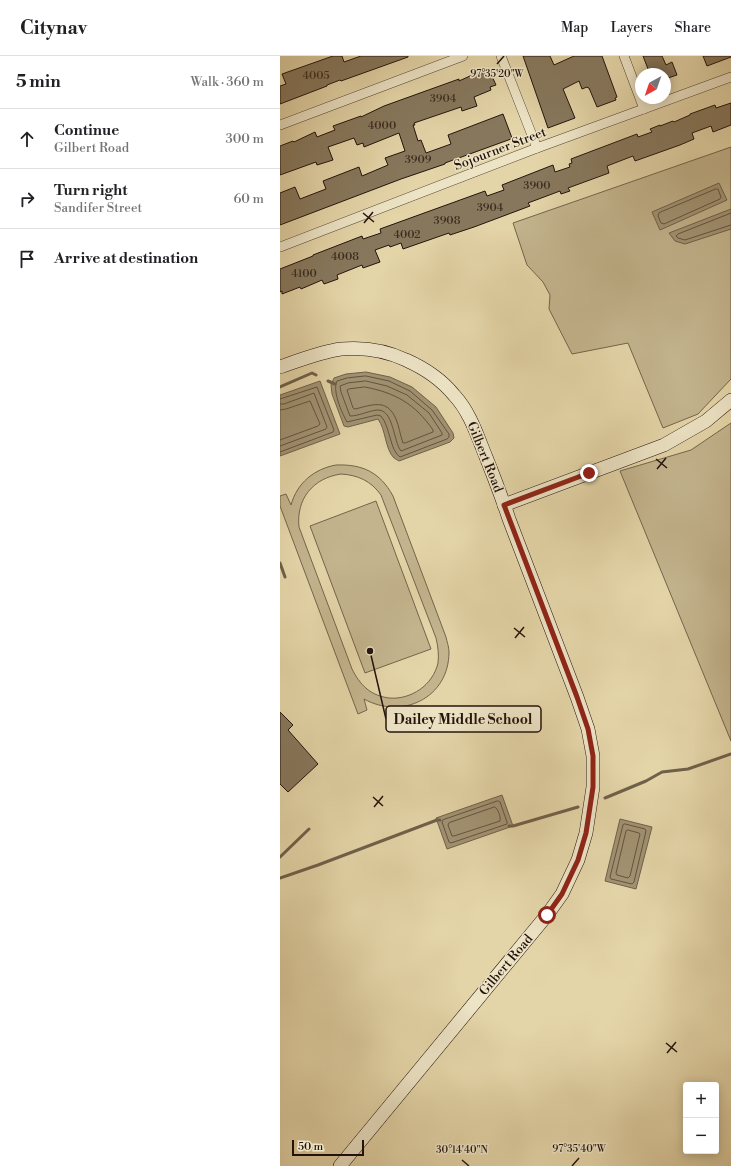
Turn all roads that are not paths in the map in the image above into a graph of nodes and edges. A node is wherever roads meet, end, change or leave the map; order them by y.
1 (463, 56) edge
2 (501, 56) edge
3 (624, 56) edge
4 (731, 77) edge
5 (644, 110) junction
6 (280, 124) edge
7 (537, 148) junction
8 (280, 247) edge
9 (280, 367) edge
10 (731, 400) edge
11 (504, 505) junction
12 (340, 1166) edge

1 - 6 street
2 - 7 street
3 - 5 street
4 - 5 street, Sojourner Street
5 - 7 street, Sojourner Street
7 - 8 street, Sojourner Street
9 - 11 street, Gilbert Road
10 - 11 street
11 - 12 street, Gilbert Road

